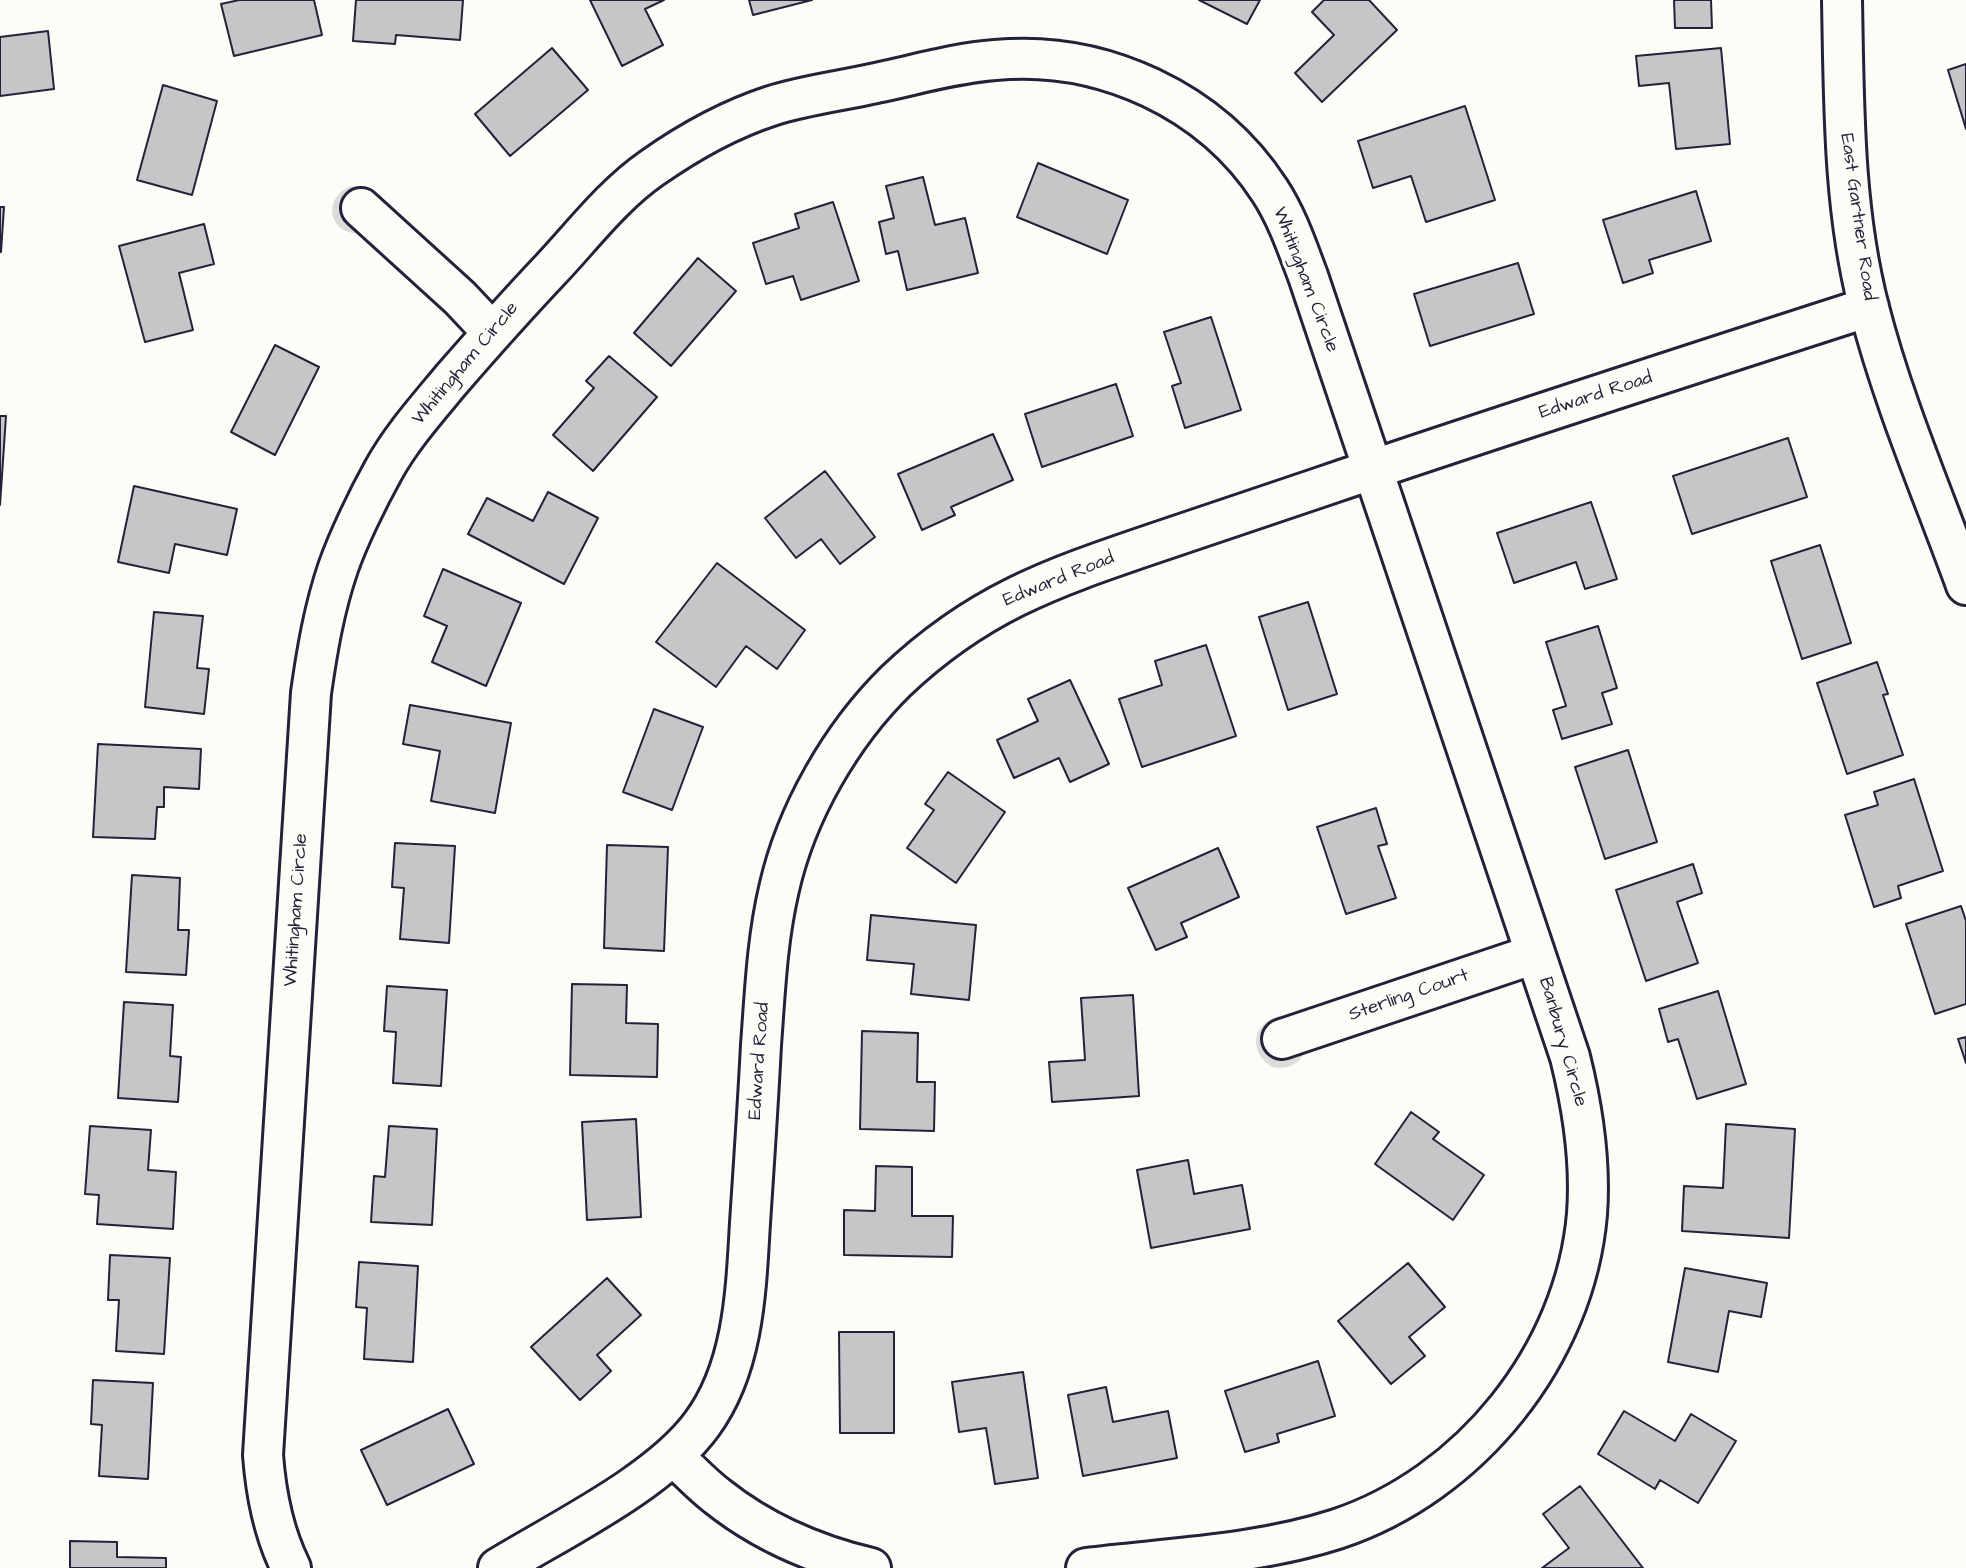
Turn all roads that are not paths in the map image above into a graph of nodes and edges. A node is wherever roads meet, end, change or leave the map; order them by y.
1 (1842, 0) edge
2 (360, 208) dead end
3 (1869, 307) junction
4 (492, 332) junction
5 (1373, 469) junction
6 (1966, 585) edge
7 (1535, 954) junction
8 (1282, 1039) dead end
9 (673, 1456) junction
10 (291, 1568) edge
11 (498, 1568) edge
12 (872, 1568) edge
13 (1086, 1568) edge

1 - 3 street, East Gartner Road
2 - 4 street
3 - 5 street, Edward Road
3 - 6 street, East Gartner Road
4 - 5 street, Whitingham Circle
4 - 10 street, Whitingham Circle
5 - 7 street, Banbury Circle
5 - 9 street, Edward Road
7 - 8 street, Sterling Court
7 - 13 street, Banbury Circle
9 - 11 street, Edward Road
9 - 12 street

